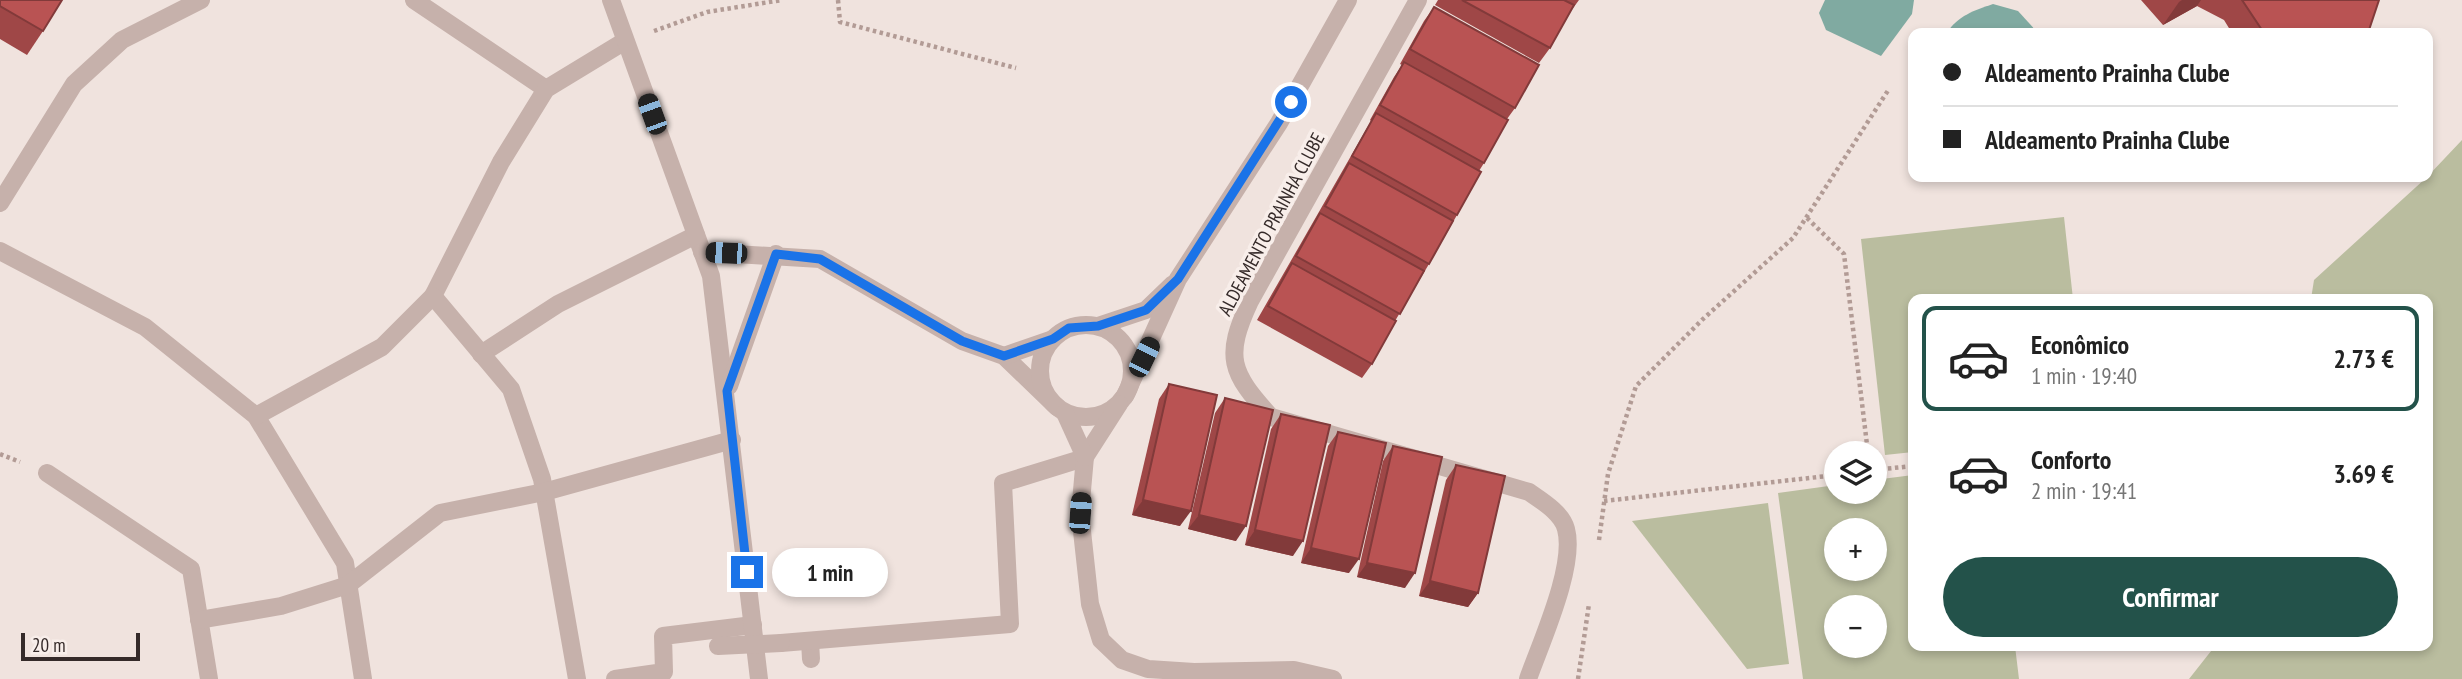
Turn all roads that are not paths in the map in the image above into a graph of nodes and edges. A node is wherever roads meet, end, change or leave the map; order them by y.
1 (201, 0) edge
2 (414, 0) edge
3 (611, 0) edge
4 (1348, 0) edge
5 (1418, 0) edge
6 (625, 41) junction
7 (546, 89) junction
8 (0, 203) edge
9 (699, 244) junction
10 (0, 251) edge
11 (776, 254) junction
12 (1178, 279) junction
13 (433, 296) junction
14 (1098, 326) junction
15 (1053, 339) junction
16 (481, 354) junction
17 (1004, 356) junction
18 (727, 391) junction
19 (1122, 400) junction
20 (1061, 410) junction
21 (256, 416) junction
22 (732, 440) junction
23 (1084, 458) junction
24 (47, 474) dead end
25 (544, 492) junction
26 (348, 585) junction
27 (199, 620) junction
28 (753, 625) junction
29 (718, 646) dead end
30 (209, 679) edge
31 (363, 679) edge
32 (577, 679) edge
33 (615, 679) edge
34 (759, 679) edge
35 (1333, 679) edge
36 (1528, 679) edge

1 - 8 street
2 - 7 street
3 - 6 street
4 - 12 street, ALDEAMENTO PRAINHA CLUBE
5 - 36 street, ALDEAMENTO PRAINHA CLUBE
6 - 7 street
6 - 9 street
7 - 13 street
9 - 11 street
9 - 16 street
9 - 18 street
10 - 21 street
11 - 17 street
11 - 18 street
12 - 14 street
12 - 19 street
13 - 16 street
13 - 21 street
14 - 15 street
14 - 19 street
15 - 17 street
15 - 20 street
16 - 25 street
17 - 20 street
18 - 22 street
19 - 20 street
19 - 23 street
20 - 23 street
21 - 26 street
22 - 25 street
22 - 28 street
23 - 29 street, bridge
23 - 35 street
24 - 27 street
25 - 26 street
25 - 32 street
26 - 27 street
26 - 31 street
27 - 30 street
28 - 33 street
28 - 34 street

